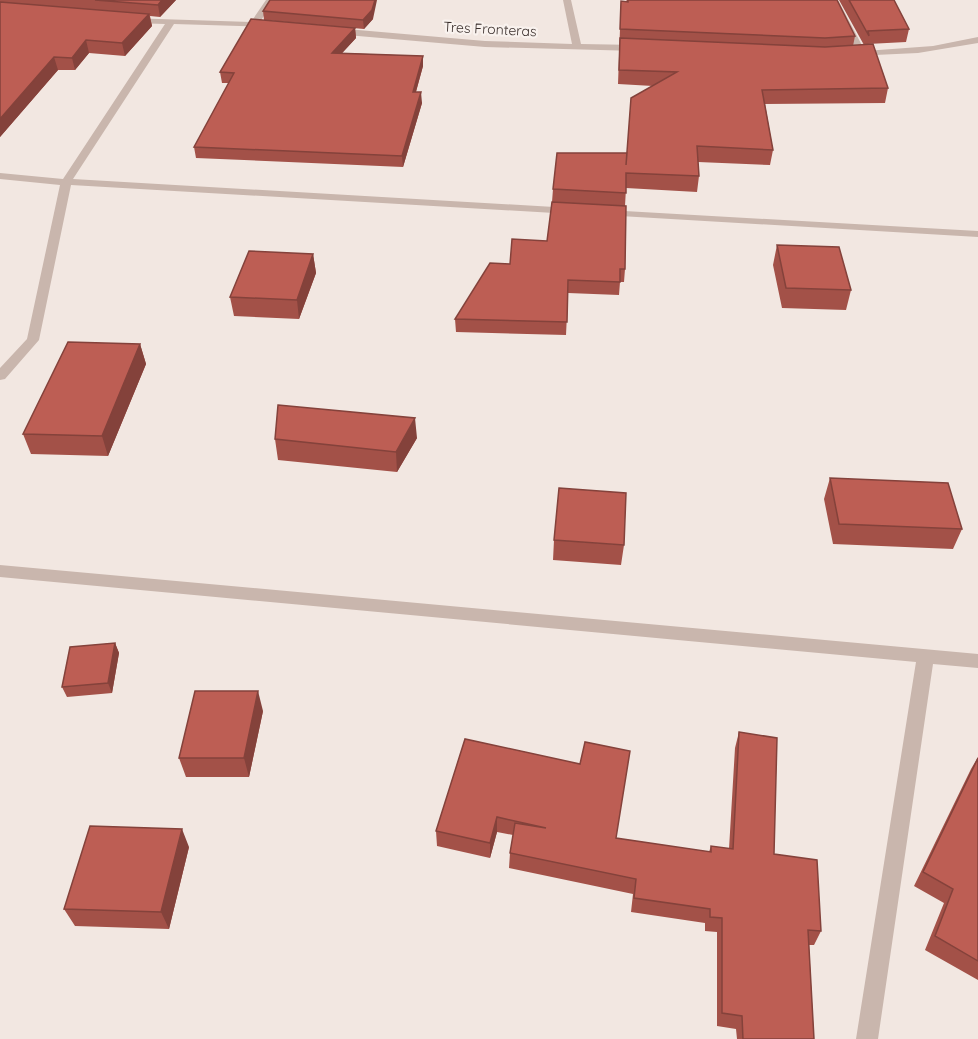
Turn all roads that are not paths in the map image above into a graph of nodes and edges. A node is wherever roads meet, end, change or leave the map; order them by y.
1 (270, 0) edge
2 (567, 0) edge
3 (834, 0) edge
4 (123, 19) edge
5 (170, 23) junction
6 (254, 24) junction
7 (277, 26) edge
8 (323, 30) edge
9 (978, 40) edge
10 (577, 45) junction
11 (645, 48) edge
12 (862, 54) junction
13 (842, 55) edge
14 (0, 176) edge
15 (66, 182) junction
16 (978, 234) edge
17 (0, 376) edge
18 (0, 571) edge
19 (926, 655) junction
20 (978, 661) edge
21 (867, 1039) edge

1 - 6 street
2 - 10 street
3 - 12 street
4 - 5 street
5 - 6 street
5 - 15 street
6 - 7 street
8 - 10 street, Tres Fronteras
9 - 12 street
10 - 11 street, Tres Fronteras
12 - 13 street
14 - 15 street
15 - 16 street
15 - 17 street
18 - 19 street
19 - 20 street
19 - 21 street

